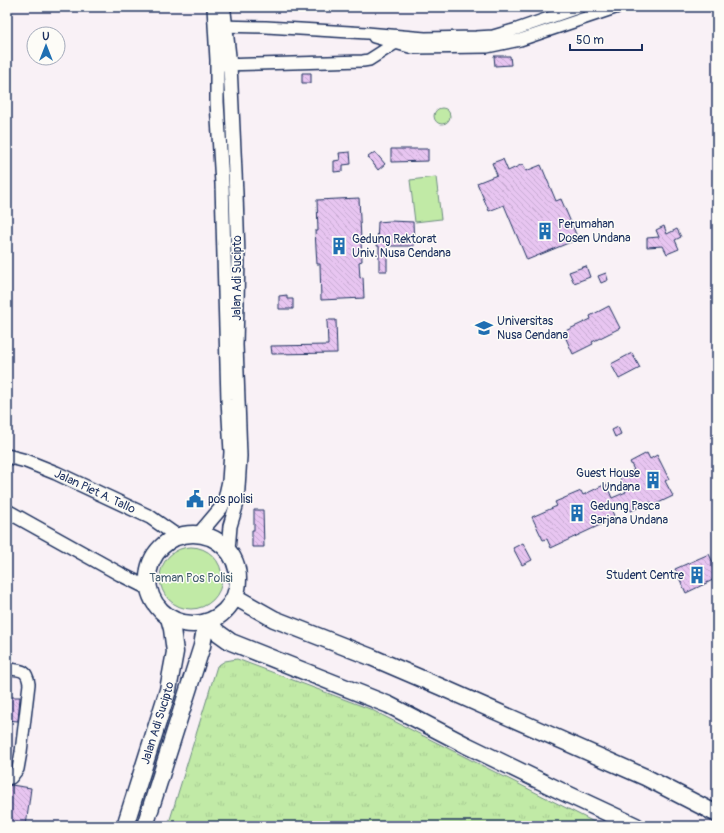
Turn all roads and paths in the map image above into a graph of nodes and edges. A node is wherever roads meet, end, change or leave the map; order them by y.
1 (214, 7) edge
2 (221, 7) edge
3 (580, 7) edge
4 (618, 7) edge
5 (220, 26) junction
6 (367, 33) junction
7 (519, 34) junction
8 (426, 43) junction
9 (394, 44) junction
10 (217, 65) junction
11 (230, 65) junction
12 (7, 456) edge
13 (7, 511) edge
14 (199, 534) junction
15 (177, 536) junction
16 (228, 550) junction
17 (148, 588) junction
18 (235, 597) junction
19 (169, 618) junction
20 (207, 622) junction
21 (7, 669) edge
22 (7, 779) edge
23 (717, 814) edge
24 (125, 826) edge
25 (145, 826) edge
26 (636, 826) edge

1 - 5 main road, Jalan Adi Sucipto
2 - 5 main road, Jalan Adi Sucipto
3 - 7 street
4 - 7 street
5 - 6 street
5 - 10 main road, Jalan Adi Sucipto
5 - 11 main road, Jalan Adi Sucipto
6 - 8 street
6 - 9 street
7 - 8 street
8 - 9 street
9 - 11 street
10 - 11 street
10 - 14 main road, Jalan Adi Sucipto
11 - 16 main road, Jalan Adi Sucipto
12 - 15 main road, Jalan Piet A. Tallo
13 - 17 main road
14 - 15 highway
14 - 16 highway
15 - 17 highway
16 - 18 highway
17 - 19 highway
18 - 20 highway
18 - 23 highway
19 - 20 highway
19 - 24 highway, Jalan Adi Sucipto
20 - 25 highway, Jalan Adi Sucipto
20 - 26 highway
21 - 22 street

